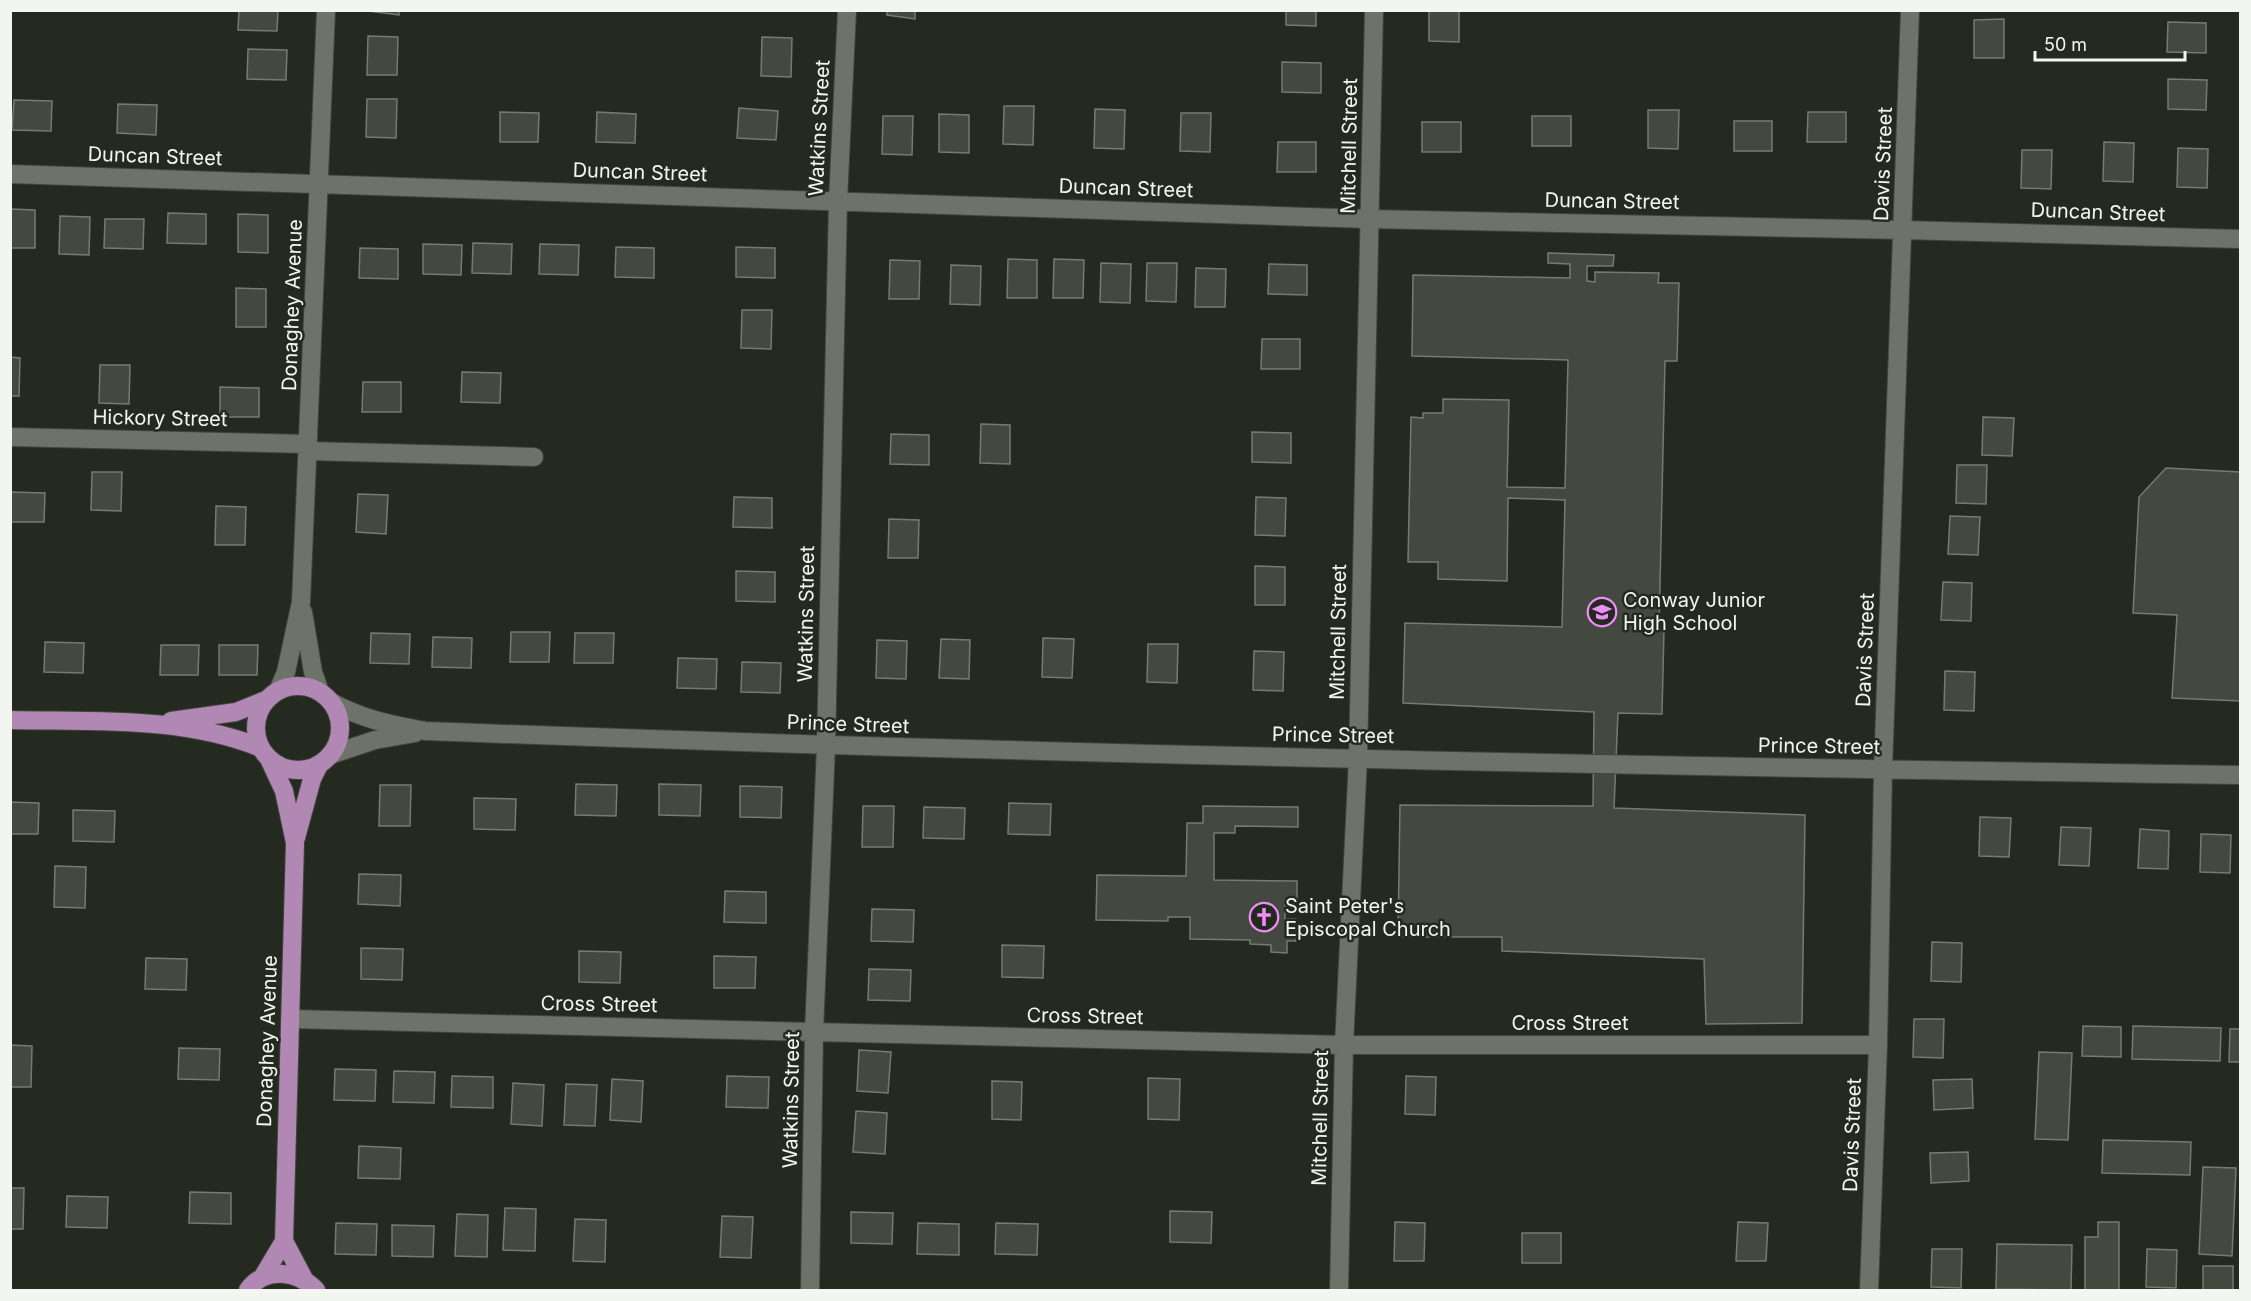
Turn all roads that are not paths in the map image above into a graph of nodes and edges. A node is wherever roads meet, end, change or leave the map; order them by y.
1 (326, 10) edge
2 (847, 10) edge
3 (1374, 10) edge
4 (1910, 10) edge
5 (10, 174) edge
6 (319, 183) junction
7 (838, 201) junction
8 (1370, 219) junction
9 (1904, 230) junction
10 (2241, 239) edge
11 (10, 436) edge
12 (308, 447) junction
13 (534, 457) dead end
14 (301, 602) junction
15 (273, 695) junction
16 (326, 697) junction
17 (10, 720) edge
18 (151, 724) junction
19 (425, 731) junction
20 (826, 746) junction
21 (265, 754) junction
22 (1358, 758) junction
23 (325, 760) junction
24 (1883, 770) junction
25 (2241, 775) edge
26 (295, 843) junction
27 (291, 1019) junction
28 (814, 1032) junction
29 (1344, 1045) junction
30 (1878, 1045) junction
31 (284, 1241) junction
32 (262, 1278) junction
33 (310, 1285) edge
34 (248, 1290) edge
35 (810, 1290) edge
36 (1339, 1290) edge
37 (1869, 1290) edge

1 - 6 street, Donaghey Avenue
2 - 7 street, Watkins Street
3 - 8 street, Mitchell Street
4 - 9 street, Davis Street
5 - 6 street, Duncan Street
6 - 7 street, Duncan Street
6 - 12 street, Donaghey Avenue
7 - 8 street, Duncan Street
7 - 20 street, Watkins Street
8 - 9 street, Duncan Street
8 - 22 street, Mitchell Street
9 - 10 street, Duncan Street
9 - 24 street, Davis Street
11 - 12 street, Hickory Street
12 - 13 street, Hickory Street
12 - 14 street, Donaghey Avenue
14 - 15 street, Donaghey Avenue
14 - 16 street, Donaghey Avenue
15 - 16 main road
15 - 18 main road
15 - 21 main road
16 - 19 street, Prince Street
16 - 23 main road
17 - 18 main road
18 - 21 main road
19 - 20 street, Prince Street
19 - 23 street, Prince Street
20 - 22 street, Prince Street
20 - 28 street, Watkins Street
21 - 23 main road
21 - 26 main road, Donaghey Avenue
22 - 24 street, Prince Street
22 - 29 street, Mitchell Street
23 - 26 main road, Donaghey Avenue
24 - 25 street, Prince Street
24 - 30 street, Davis Street
26 - 27 main road, Donaghey Avenue
27 - 28 street, Cross Street
27 - 31 main road, Donaghey Avenue
28 - 29 street, Cross Street
28 - 35 street, Watkins Street
29 - 30 street, Cross Street
29 - 36 street, Mitchell Street
30 - 37 street, Davis Street
31 - 32 main road, Donaghey Avenue
31 - 33 main road, Donaghey Avenue
32 - 33 main road
32 - 34 main road

